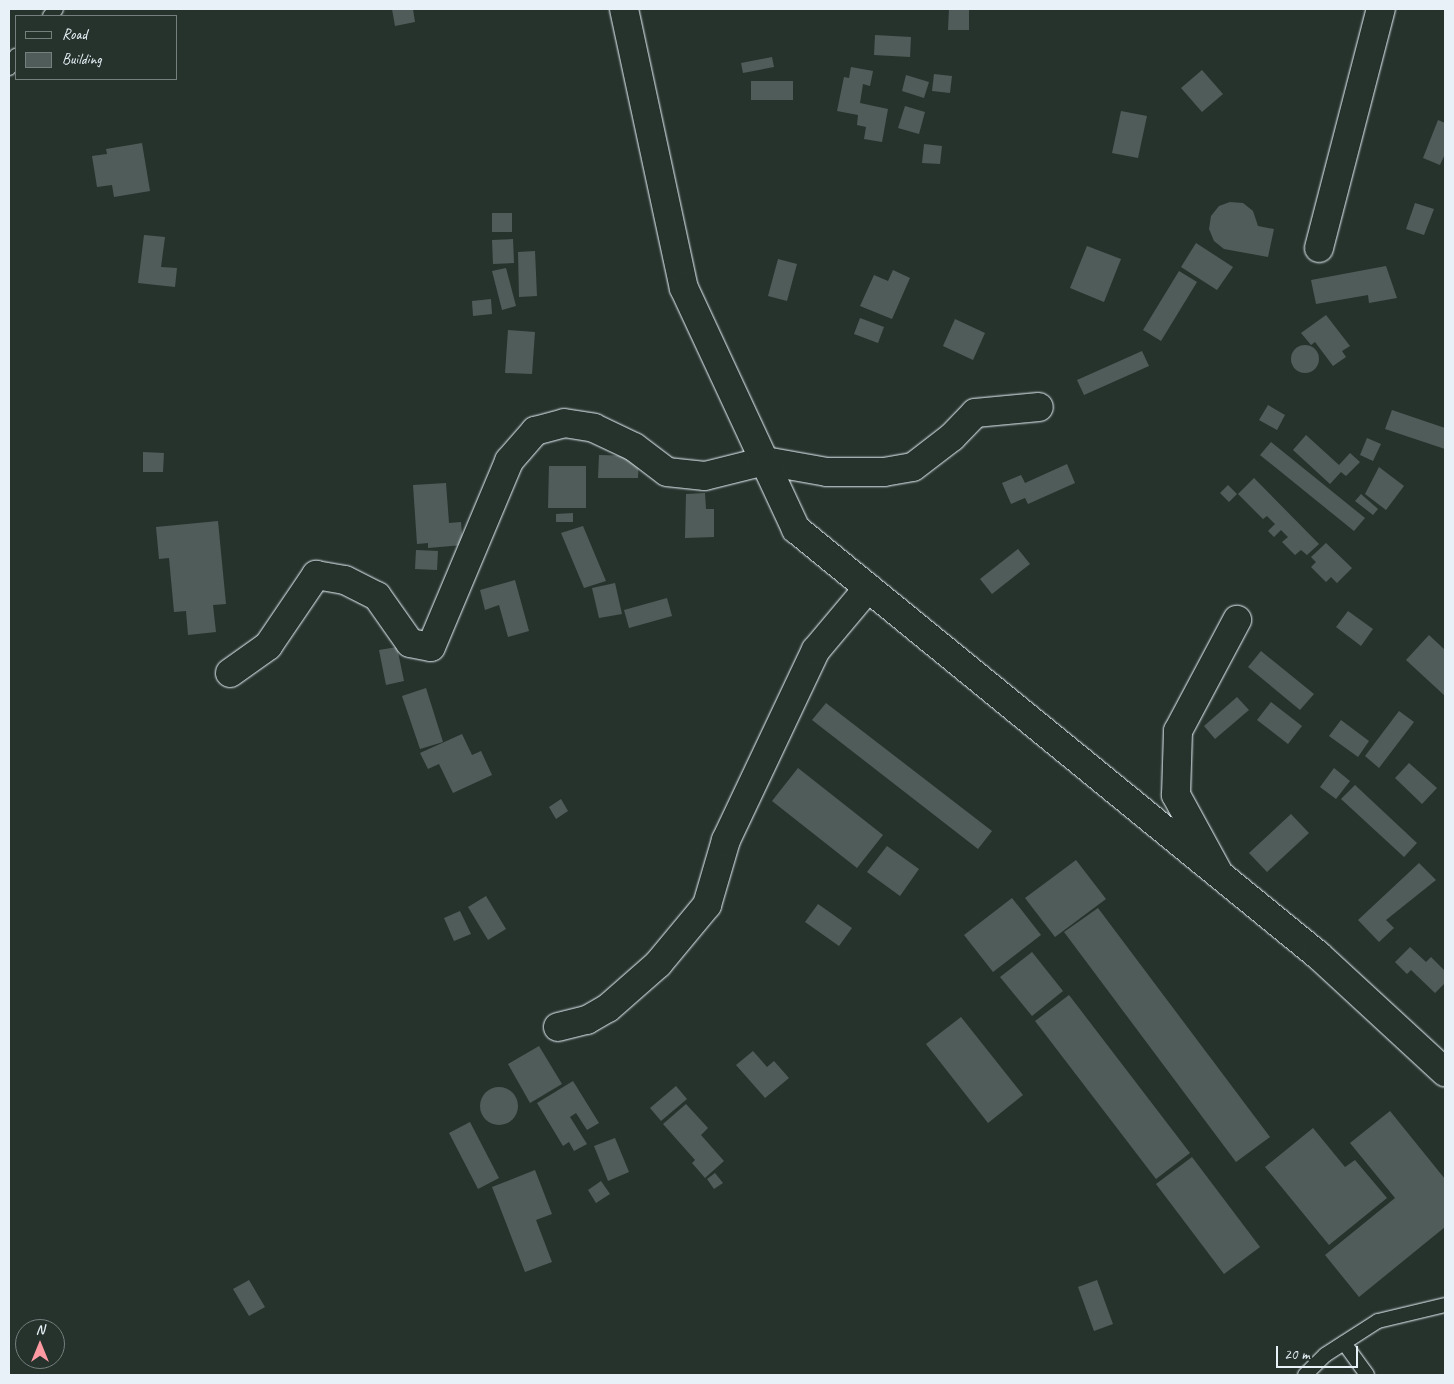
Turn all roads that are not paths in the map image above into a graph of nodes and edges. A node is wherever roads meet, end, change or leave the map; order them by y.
1 (624, 9) edge
2 (1381, 9) edge
3 (1319, 248) dead end
4 (1039, 407) dead end
5 (765, 462) junction
6 (868, 588) junction
7 (1237, 620) dead end
8 (230, 673) dead end
9 (1220, 875) junction
10 (558, 1027) dead end
11 (1445, 1072) edge
12 (1445, 1305) edge
13 (1344, 1343) junction
14 (1305, 1375) edge
15 (1367, 1375) edge

1 - 5 street
2 - 3 street
4 - 5 street
5 - 6 street
5 - 8 street
6 - 9 street
6 - 10 street
7 - 9 street
9 - 11 street
12 - 13 lane
13 - 14 lane
13 - 15 lane

